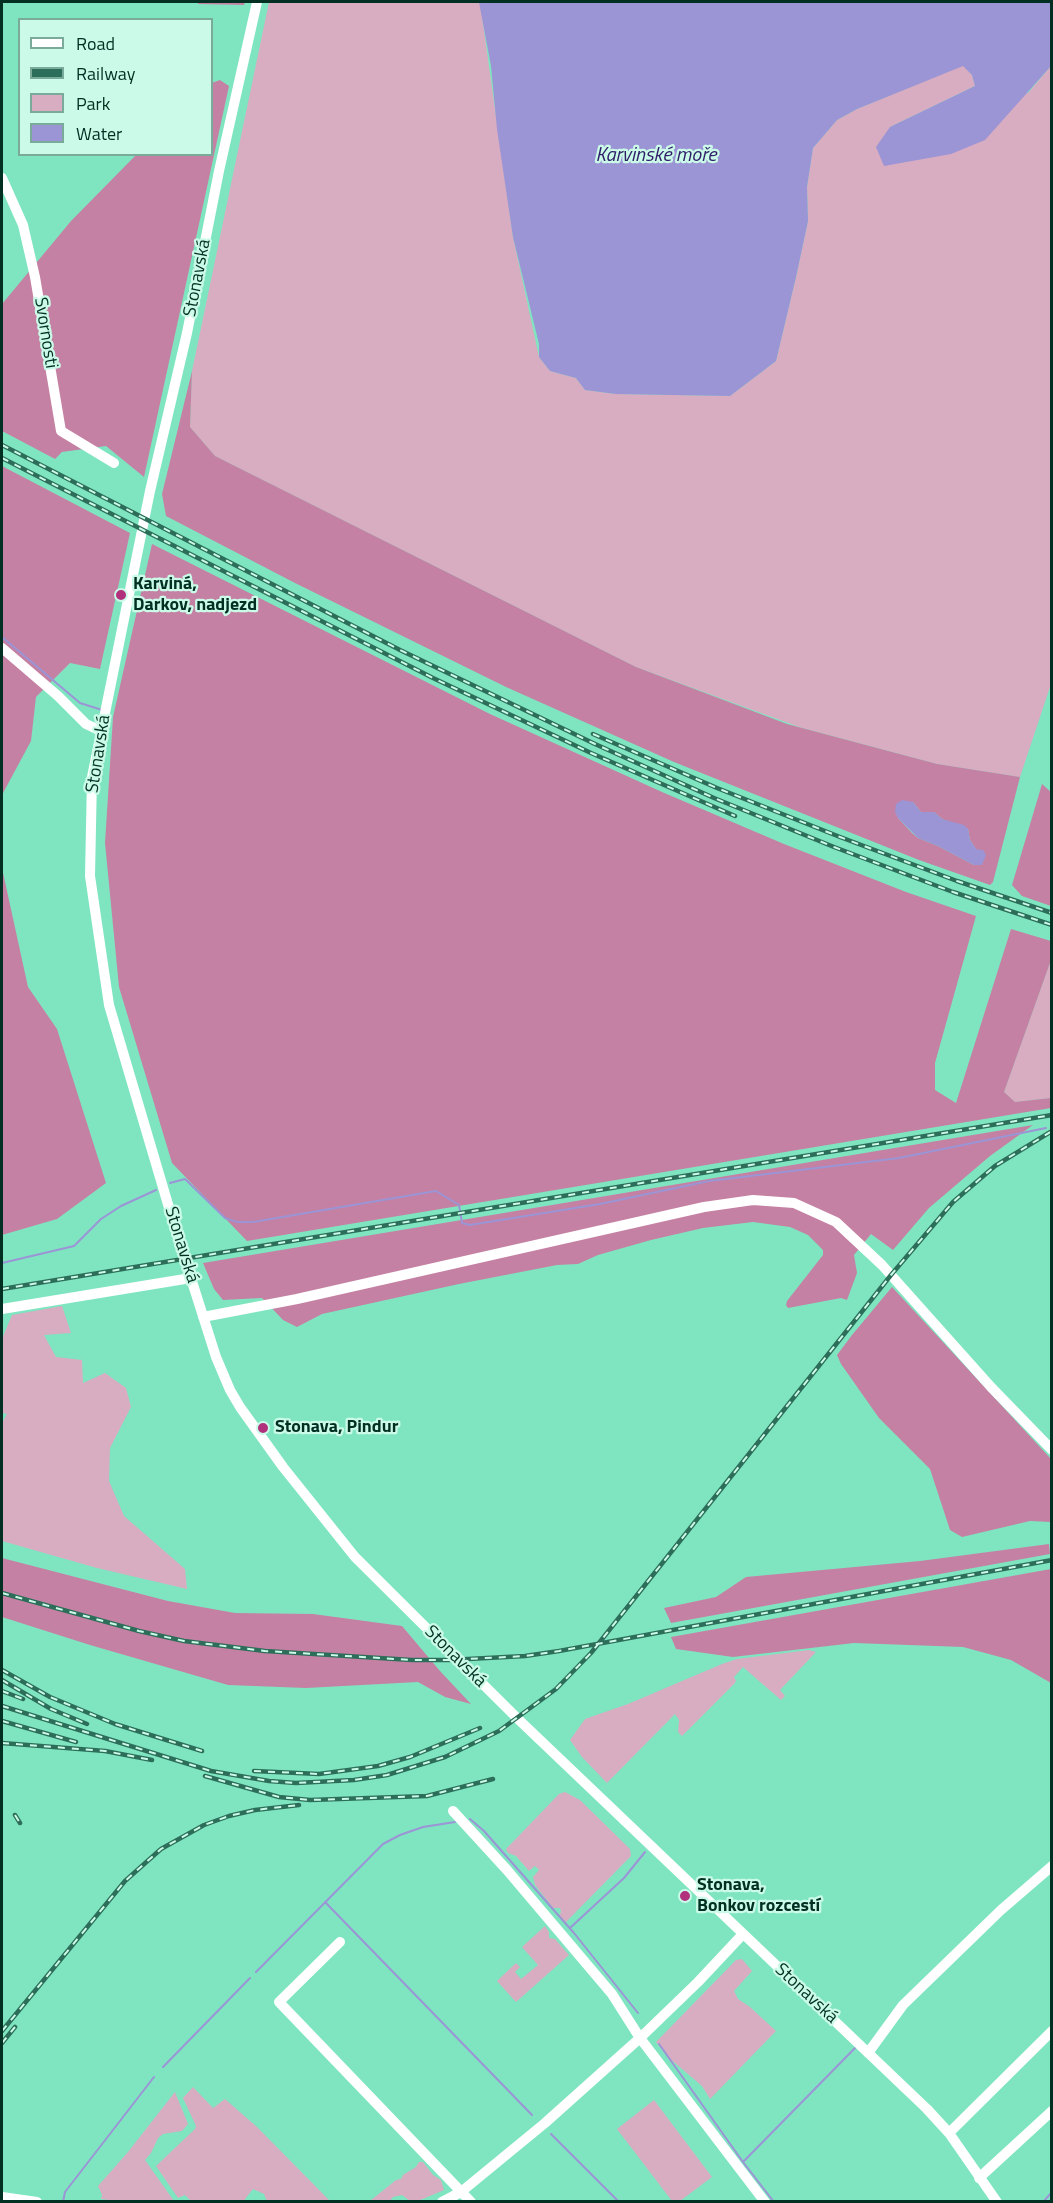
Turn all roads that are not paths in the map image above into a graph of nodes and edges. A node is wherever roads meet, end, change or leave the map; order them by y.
1 (257, 2) edge
2 (2, 178) edge
3 (114, 463) dead end
4 (2, 648) edge
5 (102, 731) junction
6 (191, 1278) junction
7 (2, 1309) edge
8 (203, 1317) junction
9 (1052, 1450) edge
10 (453, 1810) dead end
11 (1052, 1866) edge
12 (743, 1934) junction
13 (340, 1942) dead end
14 (1052, 2031) edge
15 (640, 2038) junction
16 (868, 2053) junction
17 (1052, 2111) edge
18 (949, 2133) junction
19 (980, 2178) junction
20 (2, 2197) edge
21 (467, 2199) edge
22 (37, 2202) edge
23 (442, 2202) edge
24 (765, 2202) edge
25 (996, 2202) edge

1 - 5 street, Stonavská
2 - 3 street, Svornosti
4 - 5 street
5 - 6 street, Stonavská
6 - 7 street
6 - 8 street, Stonavská
8 - 9 street
8 - 12 street, Stonavská
10 - 15 street
11 - 16 street
12 - 15 street
12 - 16 street, Stonavská
13 - 21 street
14 - 18 street
15 - 21 street
15 - 24 street
16 - 18 street, Stonavská
17 - 19 street
18 - 19 street, Stonavská
19 - 25 street, Stonavská
20 - 22 street
21 - 23 street

